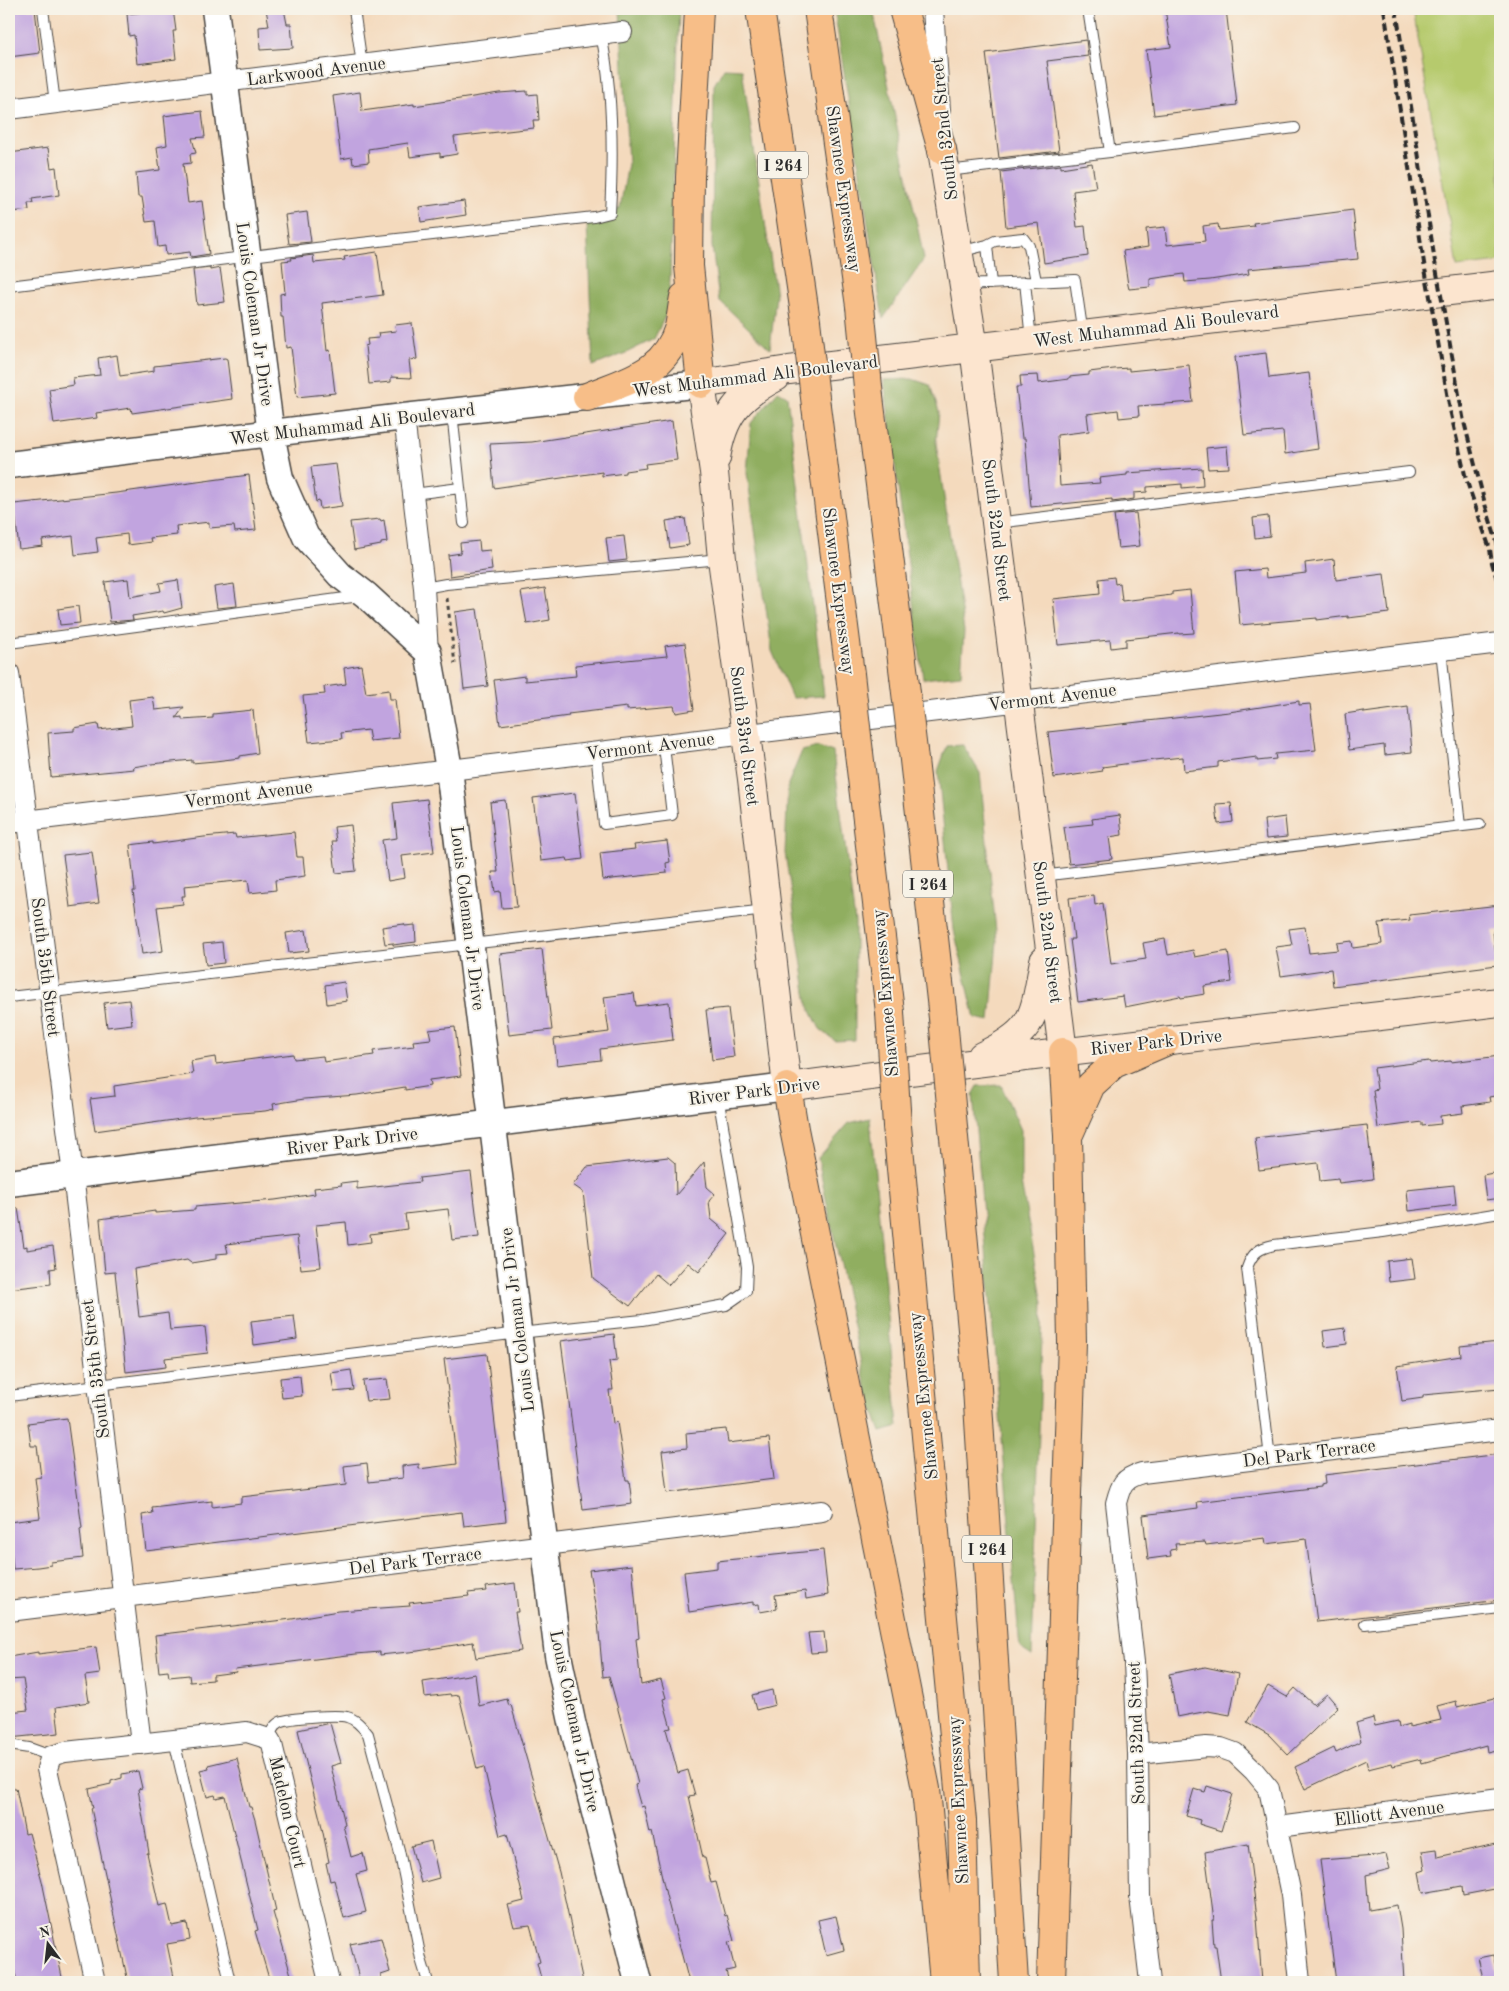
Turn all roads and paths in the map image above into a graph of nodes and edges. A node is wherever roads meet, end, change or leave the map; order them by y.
1 (43, 9) edge
2 (215, 9) edge
3 (354, 9) edge
4 (699, 9) edge
5 (760, 9) edge
6 (818, 9) edge
7 (903, 9) edge
8 (932, 9) edge
9 (1088, 9) edge
10 (622, 32) dead end
11 (602, 35) junction
12 (362, 65) junction
13 (224, 82) junction
14 (55, 103) junction
15 (9, 108) edge
16 (1295, 128) dead end
17 (1110, 152) junction
18 (944, 161) junction
19 (987, 246) junction
20 (959, 252) junction
21 (247, 256) junction
22 (689, 266) junction
23 (1036, 281) junction
24 (1025, 282) junction
25 (977, 285) junction
26 (9, 286) edge
27 (1500, 286) edge
28 (1083, 335) junction
29 (1031, 341) junction
30 (974, 348) junction
31 (789, 370) junction
32 (701, 384) junction
33 (587, 397) junction
34 (452, 412) junction
35 (404, 417) junction
36 (271, 434) junction
37 (9, 466) edge
38 (714, 472) junction
39 (1409, 472) dead end
40 (460, 488) junction
41 (413, 494) junction
42 (464, 523) dead end
43 (996, 523) junction
44 (722, 559) junction
45 (424, 588) junction
46 (366, 595) junction
47 (9, 643) edge
48 (1500, 643) edge
49 (1441, 650) junction
50 (428, 652) junction
51 (9, 673) edge
52 (1018, 702) junction
53 (745, 735) junction
54 (664, 746) junction
55 (596, 753) junction
56 (449, 769) junction
57 (18, 822) edge
58 (1480, 824) dead end
59 (1460, 826) junction
60 (1041, 877) junction
61 (767, 910) junction
62 (1048, 937) junction
63 (471, 945) junction
64 (49, 992) junction
65 (9, 997) edge
66 (1500, 1002) edge
67 (1166, 1042) junction
68 (1063, 1052) junction
69 (970, 1062) junction
70 (787, 1087) junction
71 (718, 1096) junction
72 (494, 1123) junction
73 (1068, 1136) junction
74 (73, 1175) junction
75 (9, 1183) edge
76 (1500, 1213) edge
77 (519, 1333) junction
78 (98, 1386) junction
79 (9, 1396) edge
80 (1500, 1430) edge
81 (1270, 1458) junction
82 (1121, 1484) joint
83 (822, 1511) dead end
84 (544, 1545) junction
85 (122, 1597) junction
86 (1500, 1608) edge
87 (9, 1611) edge
88 (1365, 1624) dead end
89 (269, 1739) junction
90 (174, 1740) junction
91 (141, 1744) junction
92 (9, 1745) edge
93 (1138, 1754) junction
94 (51, 1756) junction
95 (1500, 1798) edge
96 (1278, 1827) junction
97 (95, 1982) edge
98 (230, 1982) edge
99 (329, 1982) edge
100 (428, 1982) edge
101 (638, 1982) edge
102 (944, 1982) edge
103 (966, 1982) edge
104 (1014, 1982) edge
105 (1051, 1982) edge
106 (1150, 1982) edge
107 (1300, 1982) edge

1 - 14 lane
2 - 13 street, Louis Coleman Jr Drive
3 - 12 lane
4 - 22 highway
5 - 103 highway, Shawnee Expressway / I 264, bridge
6 - 104 highway, Shawnee Expressway / I 264, bridge
7 - 18 highway
8 - 18 street, South 32nd Street
9 - 17 lane
10 - 11 street, Larkwood Avenue
11 - 12 street, Larkwood Avenue
11 - 21 lane
12 - 13 street, Larkwood Avenue
13 - 14 street, Larkwood Avenue
13 - 21 street, Louis Coleman Jr Drive
14 - 15 street, Larkwood Avenue
16 - 17 lane
17 - 18 lane
18 - 20 main road, South 32nd Street
19 - 20 lane
19 - 23 lane
19 - 25 lane
20 - 25 main road, South 32nd Street
21 - 26 lane
21 - 36 street, Louis Coleman Jr Drive
22 - 32 highway
22 - 33 highway
23 - 24 lane
23 - 28 lane
24 - 25 lane
24 - 29 lane
25 - 30 main road, South 32nd Street
27 - 28 main road, West Muhammad Ali Boulevard
28 - 29 main road, West Muhammad Ali Boulevard
29 - 30 main road, West Muhammad Ali Boulevard
30 - 31 main road, West Muhammad Ali Boulevard
30 - 43 main road, South 32nd Street
31 - 32 main road, West Muhammad Ali Boulevard
31 - 38 main road
32 - 33 street, West Muhammad Ali Boulevard
32 - 38 main road, South 33rd Street
33 - 34 street, West Muhammad Ali Boulevard
34 - 35 street, West Muhammad Ali Boulevard
34 - 40 lane
35 - 36 street, West Muhammad Ali Boulevard
35 - 41 street, Louis Coleman Jr Drive
36 - 37 street, West Muhammad Ali Boulevard
36 - 46 street, Louis Coleman Jr Drive
38 - 44 main road, South 33rd Street
39 - 43 lane
40 - 41 lane
40 - 42 lane
41 - 45 street, Louis Coleman Jr Drive
43 - 52 main road, South 32nd Street
44 - 45 lane
44 - 53 main road, South 33rd Street
45 - 50 street, Louis Coleman Jr Drive
46 - 47 lane
46 - 50 street, Louis Coleman Jr Drive
48 - 49 street, Vermont Avenue
49 - 52 street, Vermont Avenue
49 - 59 lane
50 - 56 street, Louis Coleman Jr Drive
51 - 57 street, South 35th Street
52 - 53 street, Vermont Avenue
52 - 60 main road, South 32nd Street
53 - 54 street, Vermont Avenue
53 - 61 main road, South 33rd Street
54 - 55 street, Vermont Avenue
54 - 55 lane
55 - 56 street, Vermont Avenue
56 - 57 street, Vermont Avenue
56 - 63 street, Louis Coleman Jr Drive
57 - 64 street, South 35th Street
58 - 59 lane
59 - 60 lane
60 - 62 main road, South 32nd Street
61 - 63 lane
61 - 70 main road, South 33rd Street
62 - 68 main road, South 32nd Street
62 - 69 main road
63 - 64 lane
63 - 72 street, Louis Coleman Jr Drive
64 - 65 lane
64 - 74 street, South 35th Street
66 - 67 main road, River Park Drive
67 - 68 main road, River Park Drive
67 - 73 highway
68 - 69 main road, River Park Drive
68 - 73 highway
69 - 70 main road, River Park Drive
70 - 71 street, River Park Drive
70 - 102 highway
71 - 72 street, River Park Drive
71 - 77 lane
72 - 74 street, River Park Drive
72 - 77 street, Louis Coleman Jr Drive
73 - 105 highway
74 - 75 street, River Park Drive
74 - 78 street, South 35th Street
76 - 81 lane
77 - 78 lane
77 - 84 street, Louis Coleman Jr Drive
78 - 79 lane
78 - 85 street, South 35th Street
80 - 81 street, Del Park Terrace
81 - 82 street, Del Park Terrace
82 - 93 street, South 32nd Street
83 - 84 street, Del Park Terrace
84 - 85 street, Del Park Terrace
84 - 101 street, Louis Coleman Jr Drive
85 - 87 street, Del Park Terrace
85 - 91 street, South 35th Street
86 - 88 lane
89 - 90 street, Madelon Court
89 - 99 street, Madelon Court
89 - 100 lane
90 - 91 street, Madelon Court
90 - 98 lane
91 - 94 street
92 - 94 lane
93 - 96 street
93 - 106 street, South 32nd Street
94 - 97 street
95 - 96 street, Elliott Avenue
96 - 107 street

